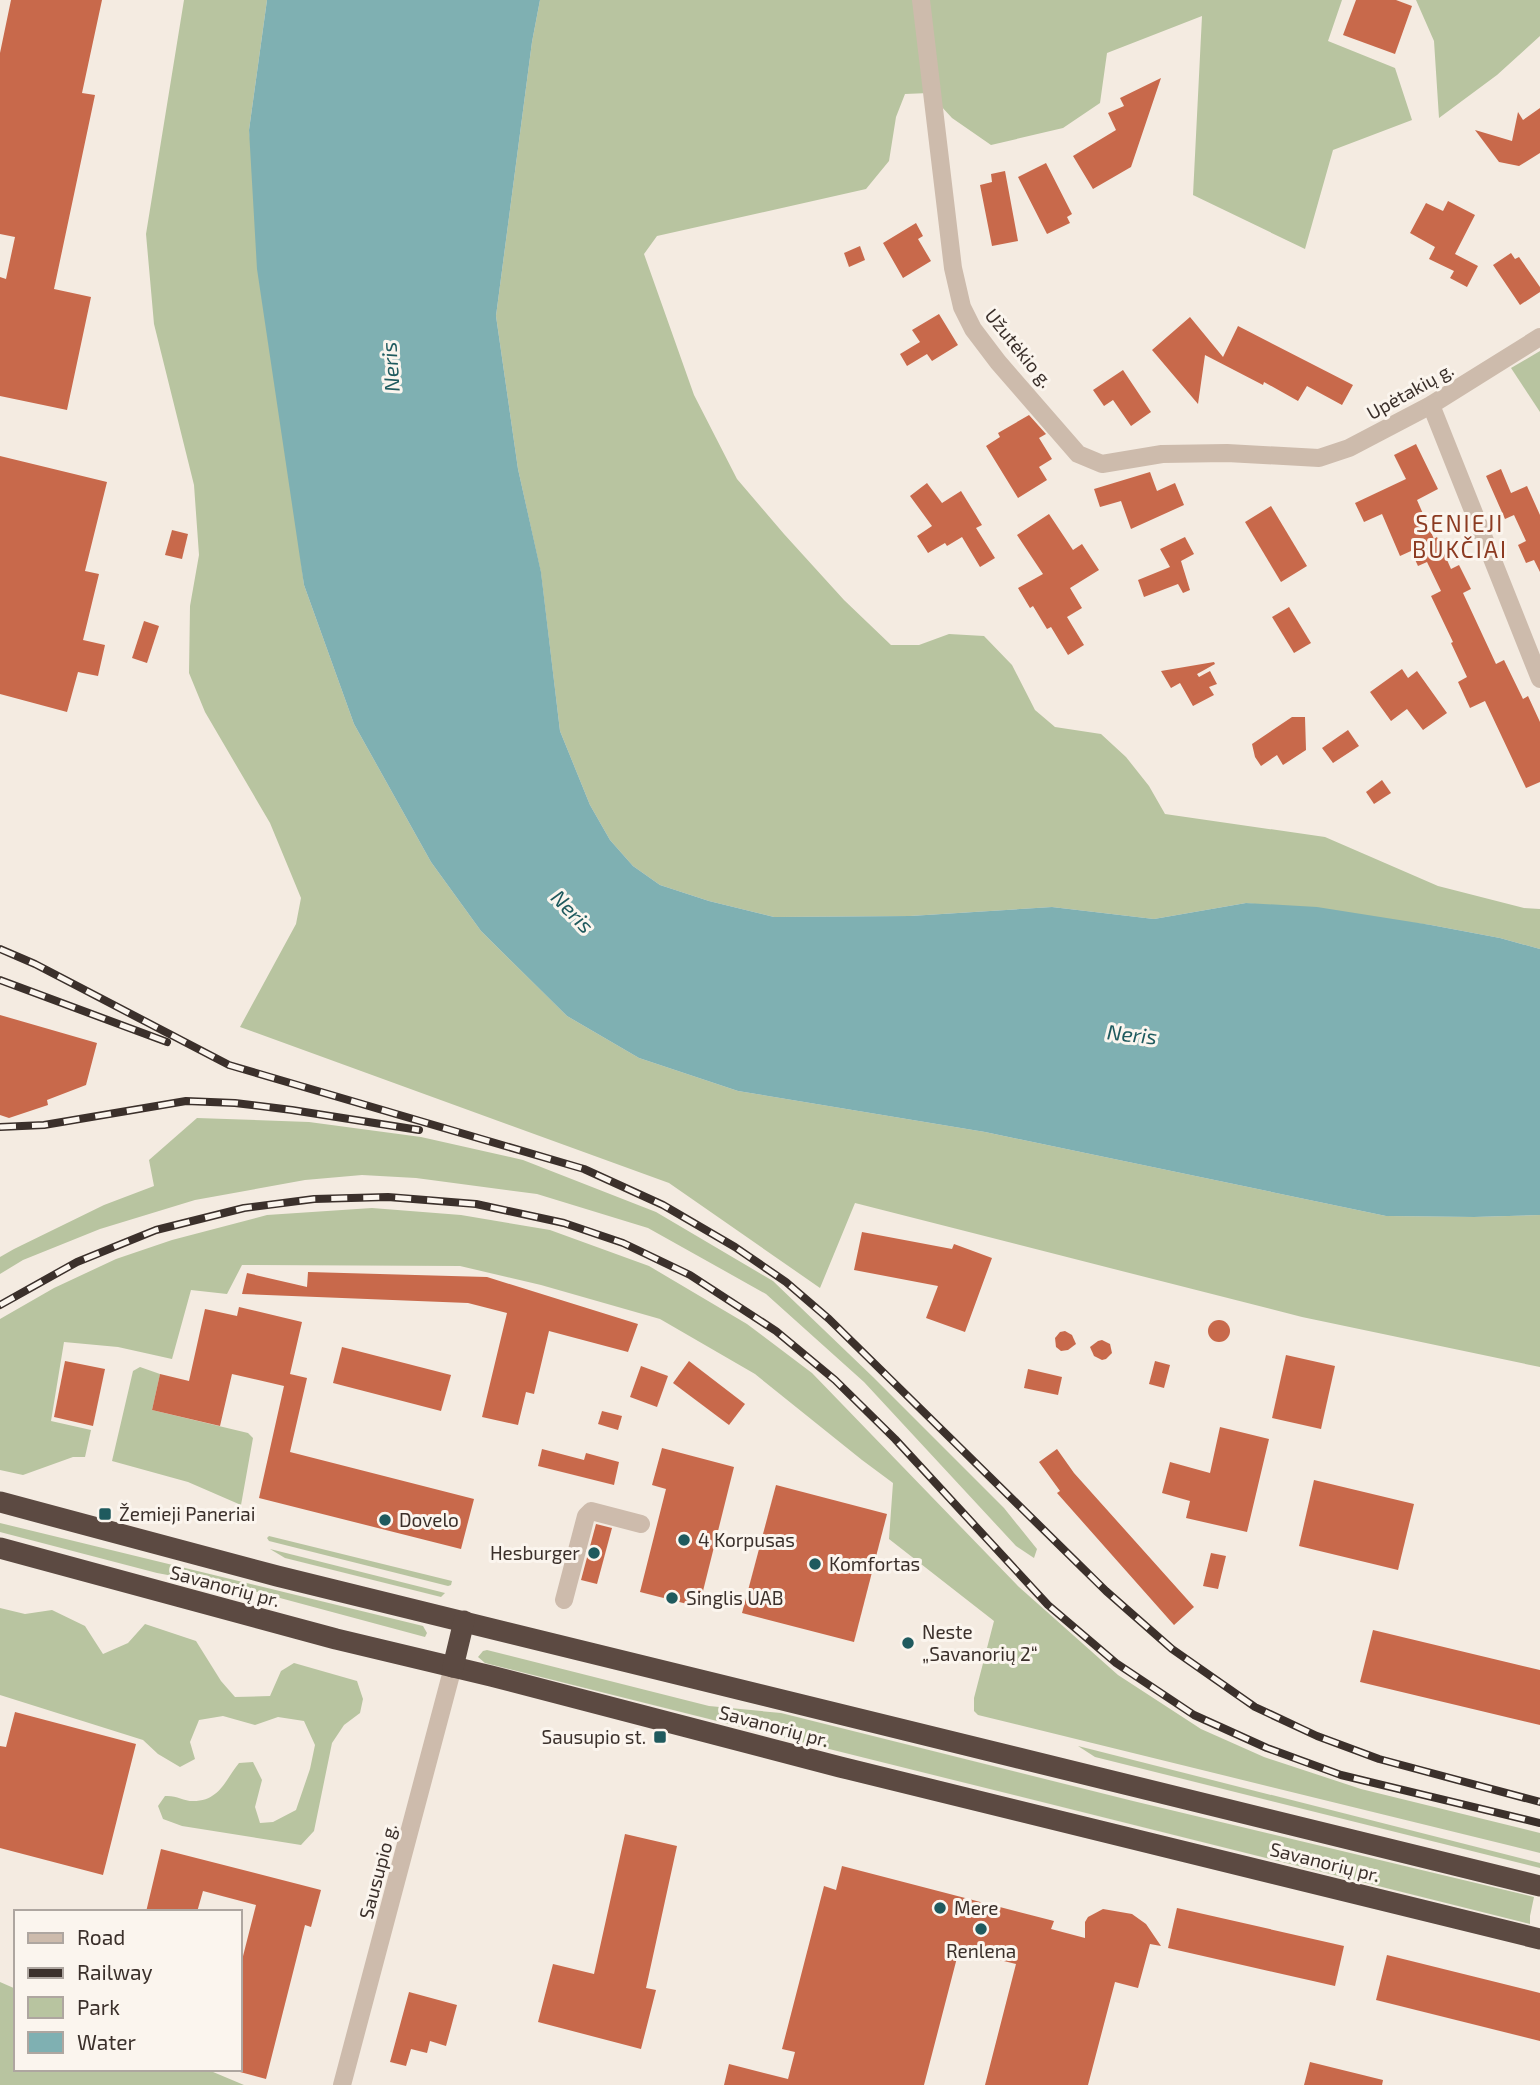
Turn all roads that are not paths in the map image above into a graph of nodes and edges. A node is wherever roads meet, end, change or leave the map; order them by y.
1 (921, 0) edge
2 (1540, 337) edge
3 (1431, 405) junction
4 (1291, 457) joint
5 (1540, 678) edge
6 (0, 1502) edge
7 (641, 1524) dead end
8 (0, 1548) edge
9 (564, 1600) dead end
10 (464, 1621) junction
11 (453, 1667) junction
12 (1540, 1886) edge
13 (1540, 1938) edge
14 (342, 2085) edge

1 - 4 street, Užutėkio g.
2 - 3 street, Upėtakių g.
3 - 4 street, Upėtakių g.
3 - 5 street
6 - 10 highway, Savanorių pr.
7 - 9 street
8 - 11 highway, Savanorių pr.
10 - 11 highway
10 - 12 highway, Savanorių pr.
11 - 13 highway, Savanorių pr.
11 - 14 street, Sausupio g.

